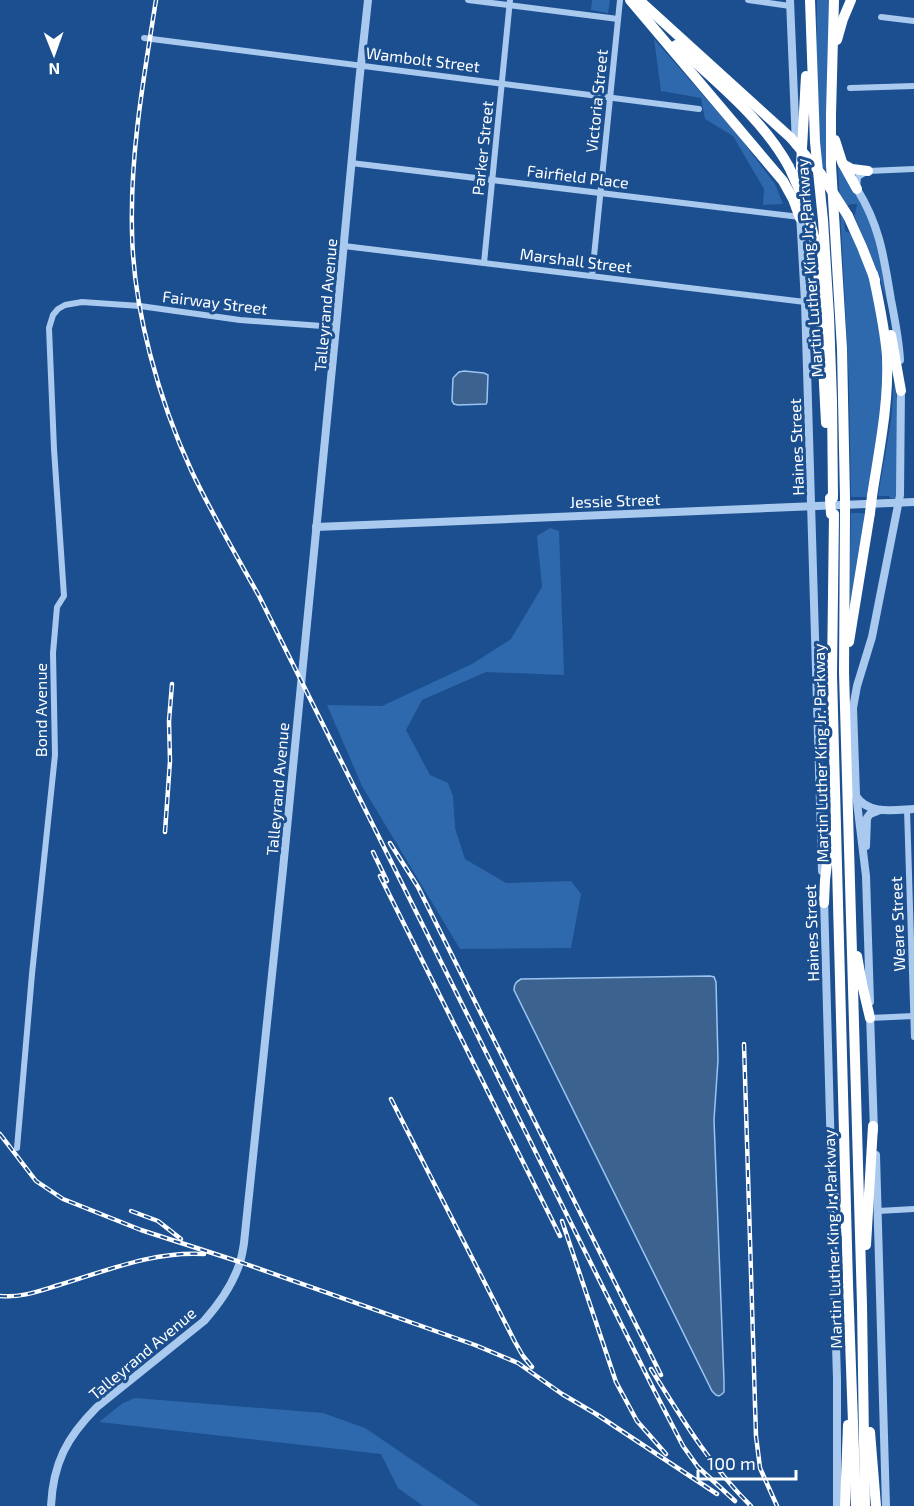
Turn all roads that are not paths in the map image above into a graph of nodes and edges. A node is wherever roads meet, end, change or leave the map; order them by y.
1 (368, 0) edge
2 (468, 0) edge
3 (620, 0) edge
4 (748, 0) edge
5 (810, 0) edge
6 (834, 0) edge
7 (851, 0) edge
8 (510, 3) edge
9 (635, 3) edge
10 (790, 3) edge
11 (810, 15) junction
12 (881, 17) dead end
13 (618, 19) junction
14 (914, 21) edge
15 (144, 38) dead end
16 (361, 65) junction
17 (832, 67) junction
18 (502, 83) junction
19 (914, 86) edge
20 (849, 88) dead end
21 (610, 97) junction
22 (699, 109) dead end
23 (831, 114) junction
24 (842, 162) junction
25 (351, 163) junction
26 (914, 169) edge
27 (868, 171) junction
28 (493, 179) junction
29 (800, 184) junction
30 (857, 189) junction
31 (601, 193) junction
32 (800, 218) junction
33 (344, 246) junction
34 (484, 263) junction
35 (873, 274) junction
36 (592, 276) junction
37 (91, 302) joint
38 (805, 302) junction
39 (336, 327) junction
40 (901, 391) junction
41 (836, 498) junction
42 (914, 502) edge
43 (899, 503) junction
44 (811, 507) junction
45 (836, 514) junction
46 (316, 526) junction
47 (844, 672) junction
48 (836, 789) junction
49 (856, 794) junction
50 (911, 809) edge
51 (880, 810) junction
52 (866, 876) junction
53 (824, 903) junction
54 (850, 906) junction
55 (914, 1016) edge
56 (870, 1018) junction
57 (914, 1037) edge
58 (873, 1126) junction
59 (16, 1148) dead end
60 (832, 1187) junction
61 (914, 1209) edge
62 (878, 1211) junction
63 (848, 1284) junction
64 (862, 1305) junction
65 (862, 1340) junction
66 (852, 1398) junction
67 (51, 1506) edge
68 (837, 1506) edge
69 (845, 1506) edge
70 (856, 1506) edge
71 (865, 1506) edge
72 (876, 1506) edge
73 (886, 1506) edge

1 - 16 street, Talleyrand Avenue
2 - 8 street
3 - 13 street, Victoria Street
4 - 10 street
5 - 11 highway, Martin Luther King Jr. Parkway
6 - 17 highway
7 - 17 highway
8 - 13 street
8 - 18 street, Parker Street
9 - 32 highway
9 - 35 highway, bridge
9 - 41 highway, bridge
10 - 29 street, Haines Street
11 - 29 highway
11 - 41 highway, Martin Luther King Jr. Parkway
12 - 14 street
13 - 21 street, Victoria Street
15 - 16 street, Wambolt Street
16 - 18 street, Wambolt Street
16 - 25 street, Talleyrand Avenue
17 - 23 highway, Martin Luther King Jr. Parkway
18 - 21 street, Wambolt Street
18 - 28 street, Parker Street
19 - 20 street
21 - 22 street, Wambolt Street
21 - 31 street, Victoria Street
23 - 24 highway
23 - 41 highway, Martin Luther King Jr. Parkway
24 - 27 highway
24 - 30 highway
25 - 28 street, Fairfield Place
25 - 33 street, Talleyrand Avenue
26 - 27 street
27 - 30 street
28 - 31 street, Fairfield Place
28 - 34 street, Parker Street
29 - 32 street, Haines Street
30 - 40 street
31 - 32 street, Fairfield Place
31 - 36 street, Victoria Street
32 - 38 street, Haines Street
33 - 34 street, Marshall Street
33 - 39 street, Talleyrand Avenue
34 - 36 street, Marshall Street
35 - 40 highway
35 - 47 highway, bridge
36 - 38 street, Marshall Street
37 - 39 street, Fairway Street
37 - 59 street, Bond Avenue
38 - 44 street, Haines Street
39 - 46 street, Talleyrand Avenue
40 - 43 street
41 - 45 highway, Martin Luther King Jr. Parkway, bridge
42 - 43 street, Jessie Street
43 - 44 street, Jessie Street
43 - 49 street
44 - 46 street, Jessie Street
44 - 53 street, Haines Street
45 - 47 highway, Martin Luther King Jr. Parkway
45 - 48 highway, Martin Luther King Jr. Parkway
46 - 67 street, Talleyrand Avenue
47 - 54 highway, Martin Luther King Jr. Parkway
48 - 53 highway
48 - 63 highway, Martin Luther King Jr. Parkway
49 - 51 street
49 - 52 street
50 - 51 street
50 - 55 street, Weare Street
51 - 52 street
52 - 56 street
53 - 60 street, Haines Street
54 - 56 highway
54 - 64 highway, Martin Luther King Jr. Parkway
55 - 56 street
55 - 57 street, Weare Street
56 - 58 street
58 - 62 street
58 - 64 highway
60 - 63 highway
60 - 68 street, Haines Street
61 - 62 street
62 - 73 street
63 - 66 highway, Martin Luther King Jr. Parkway
64 - 65 highway, Martin Luther King Jr. Parkway
65 - 71 highway, Martin Luther King Jr. Parkway
65 - 72 highway
66 - 69 highway
66 - 70 highway, Martin Luther King Jr. Parkway

